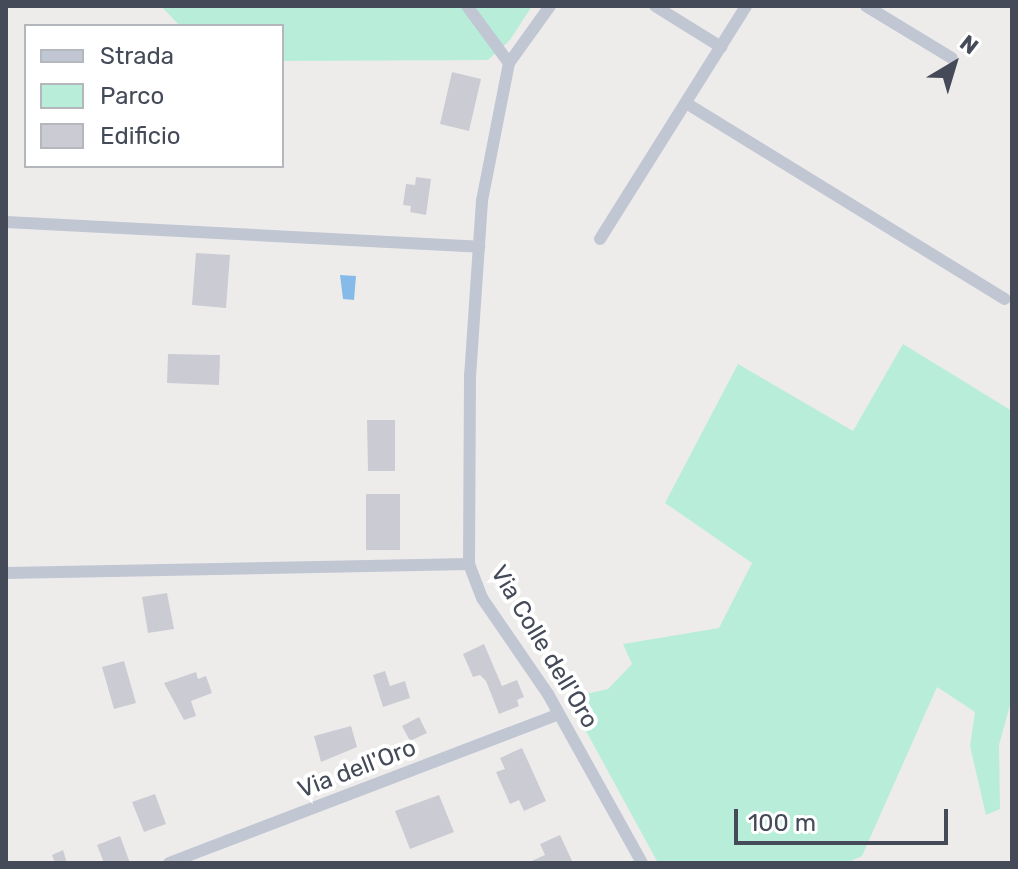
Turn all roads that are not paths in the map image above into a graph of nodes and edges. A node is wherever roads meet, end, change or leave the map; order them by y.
1 (467, 6) edge
2 (550, 6) edge
3 (655, 6) edge
4 (746, 6) edge
5 (866, 6) edge
6 (721, 47) junction
7 (952, 58) dead end
8 (509, 63) junction
9 (686, 103) junction
10 (6, 222) edge
11 (600, 239) dead end
12 (479, 247) junction
13 (1005, 299) dead end
14 (469, 564) junction
15 (6, 573) edge
16 (559, 714) junction
17 (169, 863) edge
18 (642, 863) edge

1 - 8 street
2 - 8 street, Via Colle dell'Oro
3 - 6 street
4 - 6 street
5 - 7 street
6 - 9 street
8 - 12 street, Via Colle dell'Oro
9 - 11 street
9 - 13 street
10 - 12 street
12 - 14 street, Via Colle dell'Oro
14 - 15 street
14 - 16 street, Via Colle dell'Oro
16 - 17 street, Via dell'Oro
16 - 18 street, Via Colle dell'Oro

